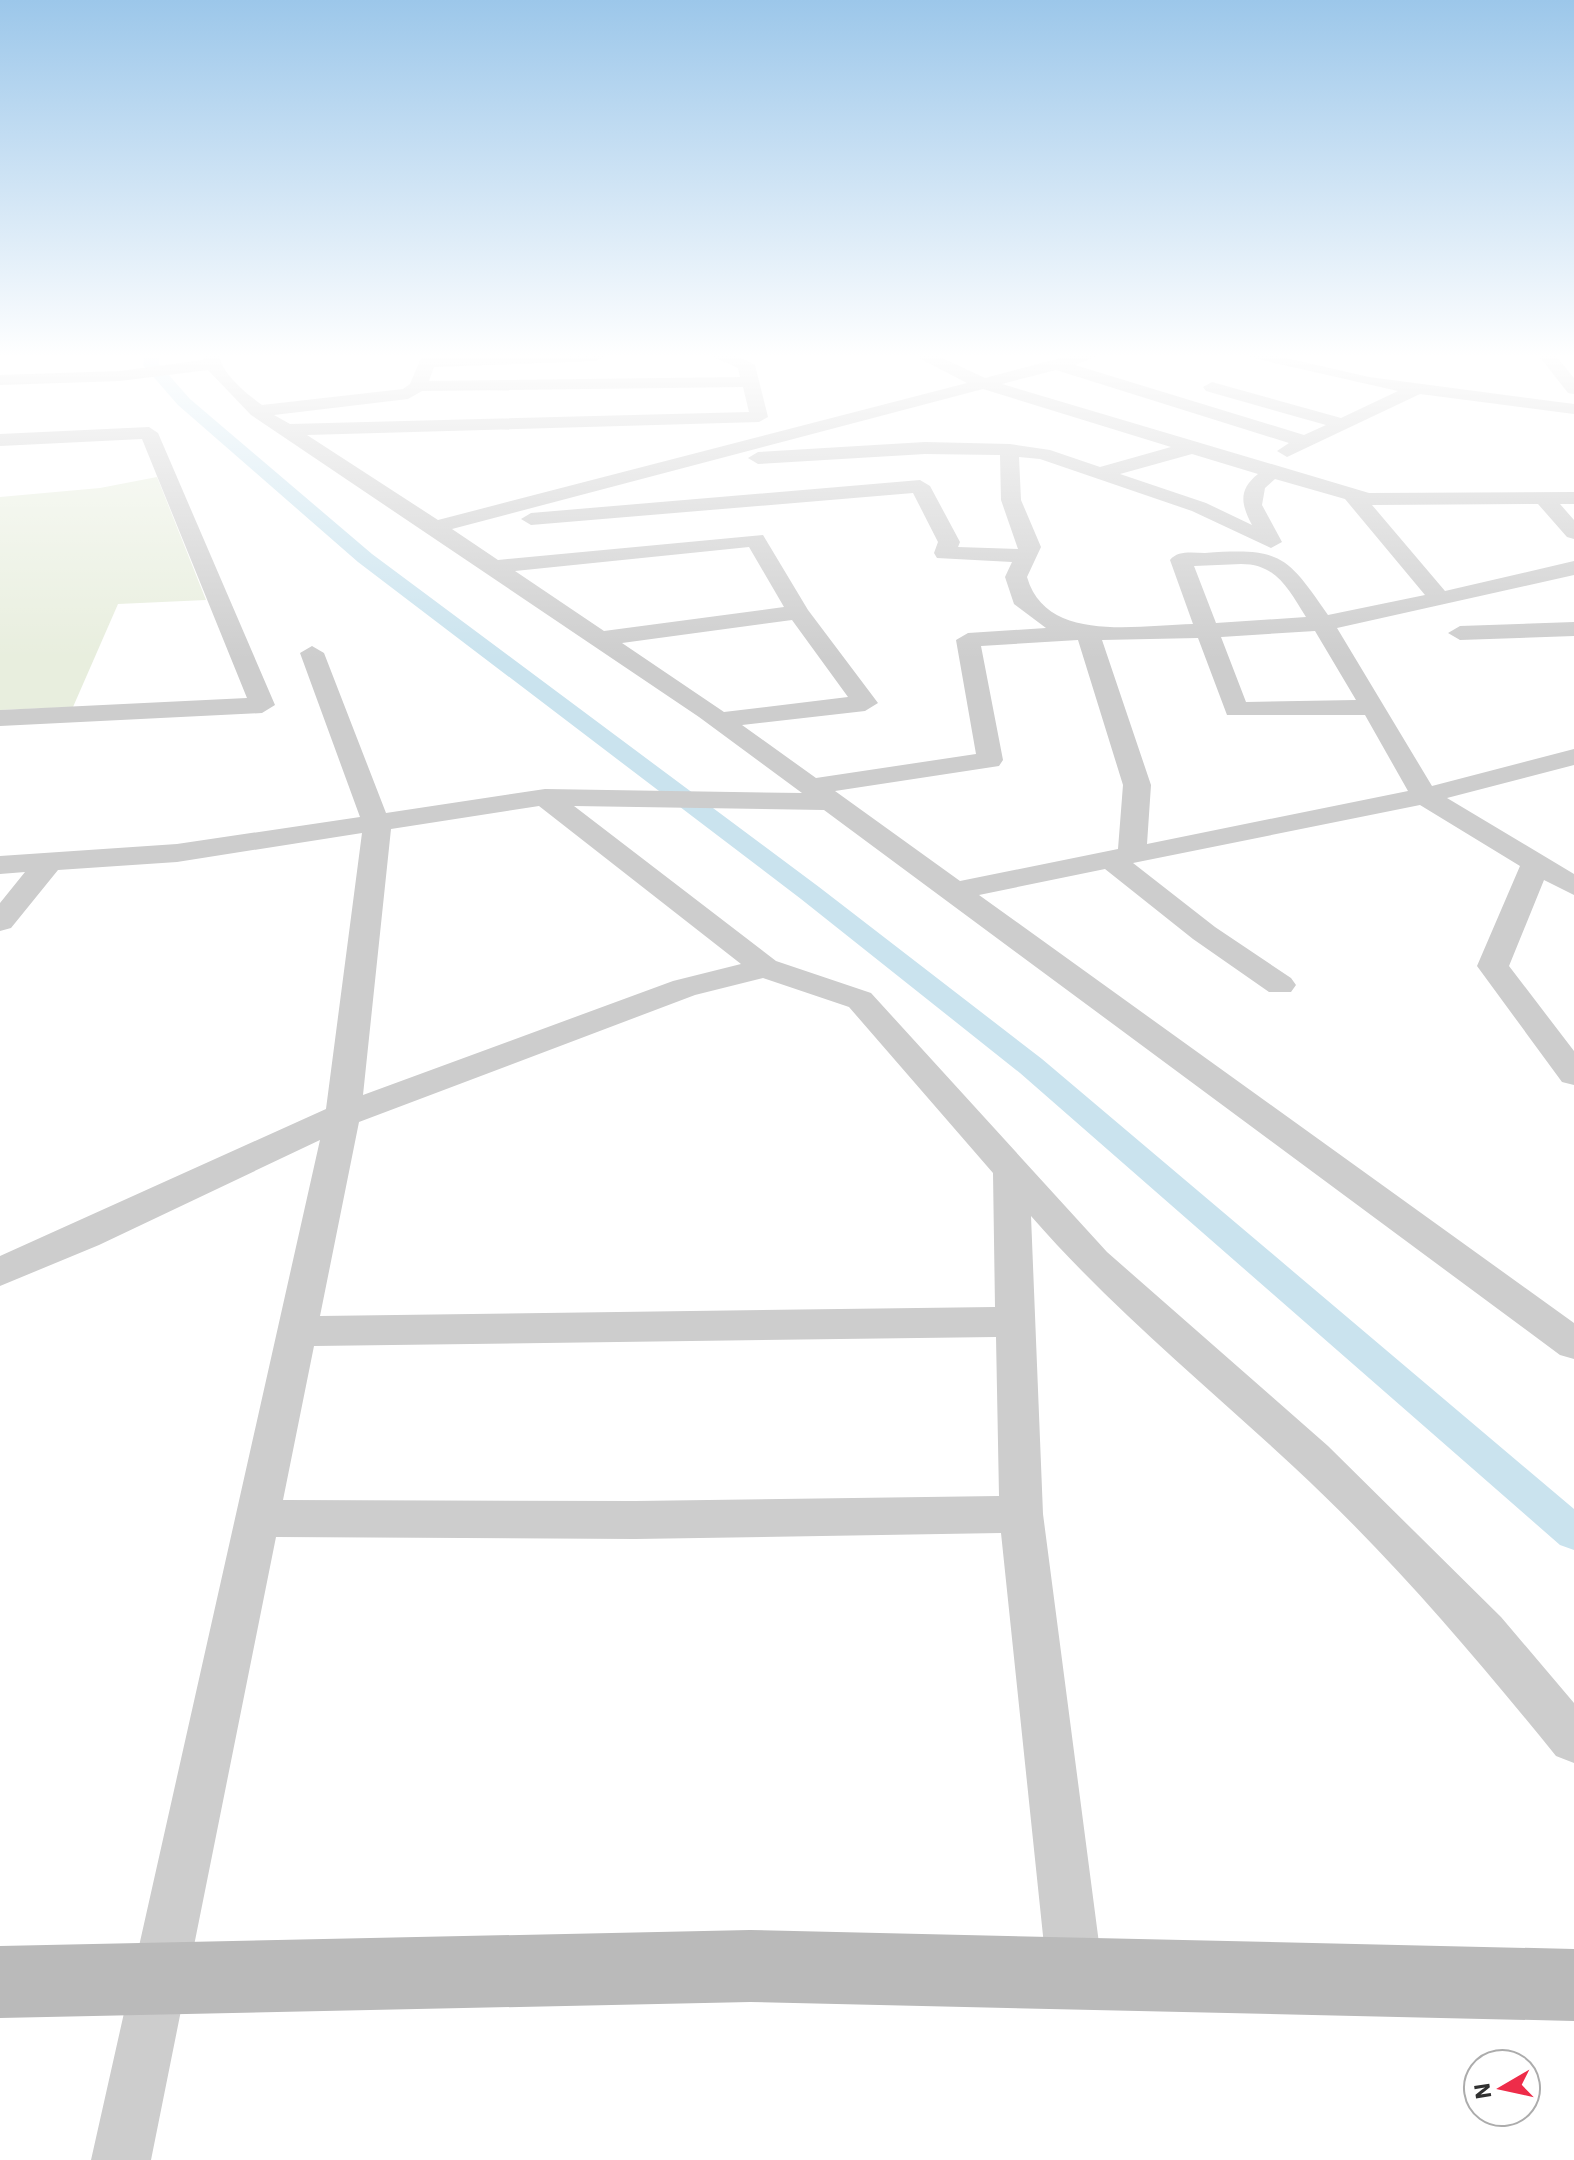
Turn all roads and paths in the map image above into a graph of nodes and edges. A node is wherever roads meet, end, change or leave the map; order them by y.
1 (159, 457) edge
2 (327, 457) edge
3 (704, 457) edge
4 (781, 457) edge
5 (1010, 457) edge
6 (1050, 457) edge
7 (1158, 457) edge
8 (1225, 457) edge
9 (1282, 457) edge
10 (680, 463) junction
11 (1263, 469) junction
12 (1096, 474) junction
13 (1352, 494) junction
14 (1544, 498) junction
15 (1574, 498) edge
16 (435, 527) junction
17 (1574, 533) edge
18 (1026, 556) junction
19 (493, 567) junction
20 (1574, 568) edge
21 (1440, 599) junction
22 (798, 612) junction
23 (1321, 623) junction
24 (1574, 629) edge
25 (1207, 631) junction
26 (1082, 633) junction
27 (1460, 633) dead end
28 (599, 639) junction
29 (312, 653) dead end
30 (1371, 707) junction
31 (0, 718) edge
32 (719, 720) junction
33 (1574, 757) edge
34 (821, 794) junction
35 (1424, 796) junction
36 (545, 797) junction
37 (377, 825) junction
38 (1122, 858) junction
39 (49, 862) junction
40 (1536, 863) junction
41 (0, 865) edge
42 (1574, 886) edge
43 (955, 891) junction
44 (0, 922) edge
45 (765, 968) junction
46 (1280, 985) dead end
47 (1574, 1074) edge
48 (343, 1115) junction
49 (1011, 1171) junction
50 (0, 1272) edge
51 (1015, 1322) junction
52 (297, 1331) junction
53 (1574, 1344) edge
54 (1021, 1514) junction
55 (257, 1518) junction
56 (1574, 1740) edge
57 (1075, 1974) junction
58 (0, 1982) edge
59 (158, 1982) junction
60 (1574, 1985) edge
61 (121, 2160) edge

1 - 31 street
2 - 16 street
3 - 10 street
4 - 10 street
5 - 18 street
6 - 12 street
7 - 12 street
8 - 11 street
9 - 11 street
10 - 16 street
11 - 12 street
11 - 13 street
13 - 14 street
13 - 21 street
14 - 15 street
14 - 17 street
16 - 18 street
16 - 19 street
18 - 26 street
19 - 22 street
19 - 28 street
20 - 21 street
21 - 23 street
22 - 28 street
22 - 32 street
23 - 25 street
23 - 25 street
23 - 30 street
24 - 27 street
25 - 26 street
25 - 30 street
26 - 34 street
26 - 38 street
28 - 32 street
29 - 37 street
30 - 35 street
32 - 34 street
33 - 35 street
34 - 36 street
34 - 43 street
35 - 38 street
35 - 40 street
36 - 37 street
36 - 45 street
37 - 39 street
37 - 48 street
38 - 43 street
38 - 46 street
39 - 41 street
39 - 44 street
40 - 42 street
40 - 47 street
43 - 53 street
45 - 48 street
45 - 49 street
48 - 50 street
48 - 52 street
49 - 51 street
49 - 56 street
51 - 52 street
51 - 54 street
52 - 55 street
54 - 55 street
54 - 57 street
55 - 59 street
57 - 59 street
57 - 60 street
58 - 59 street
59 - 61 street

